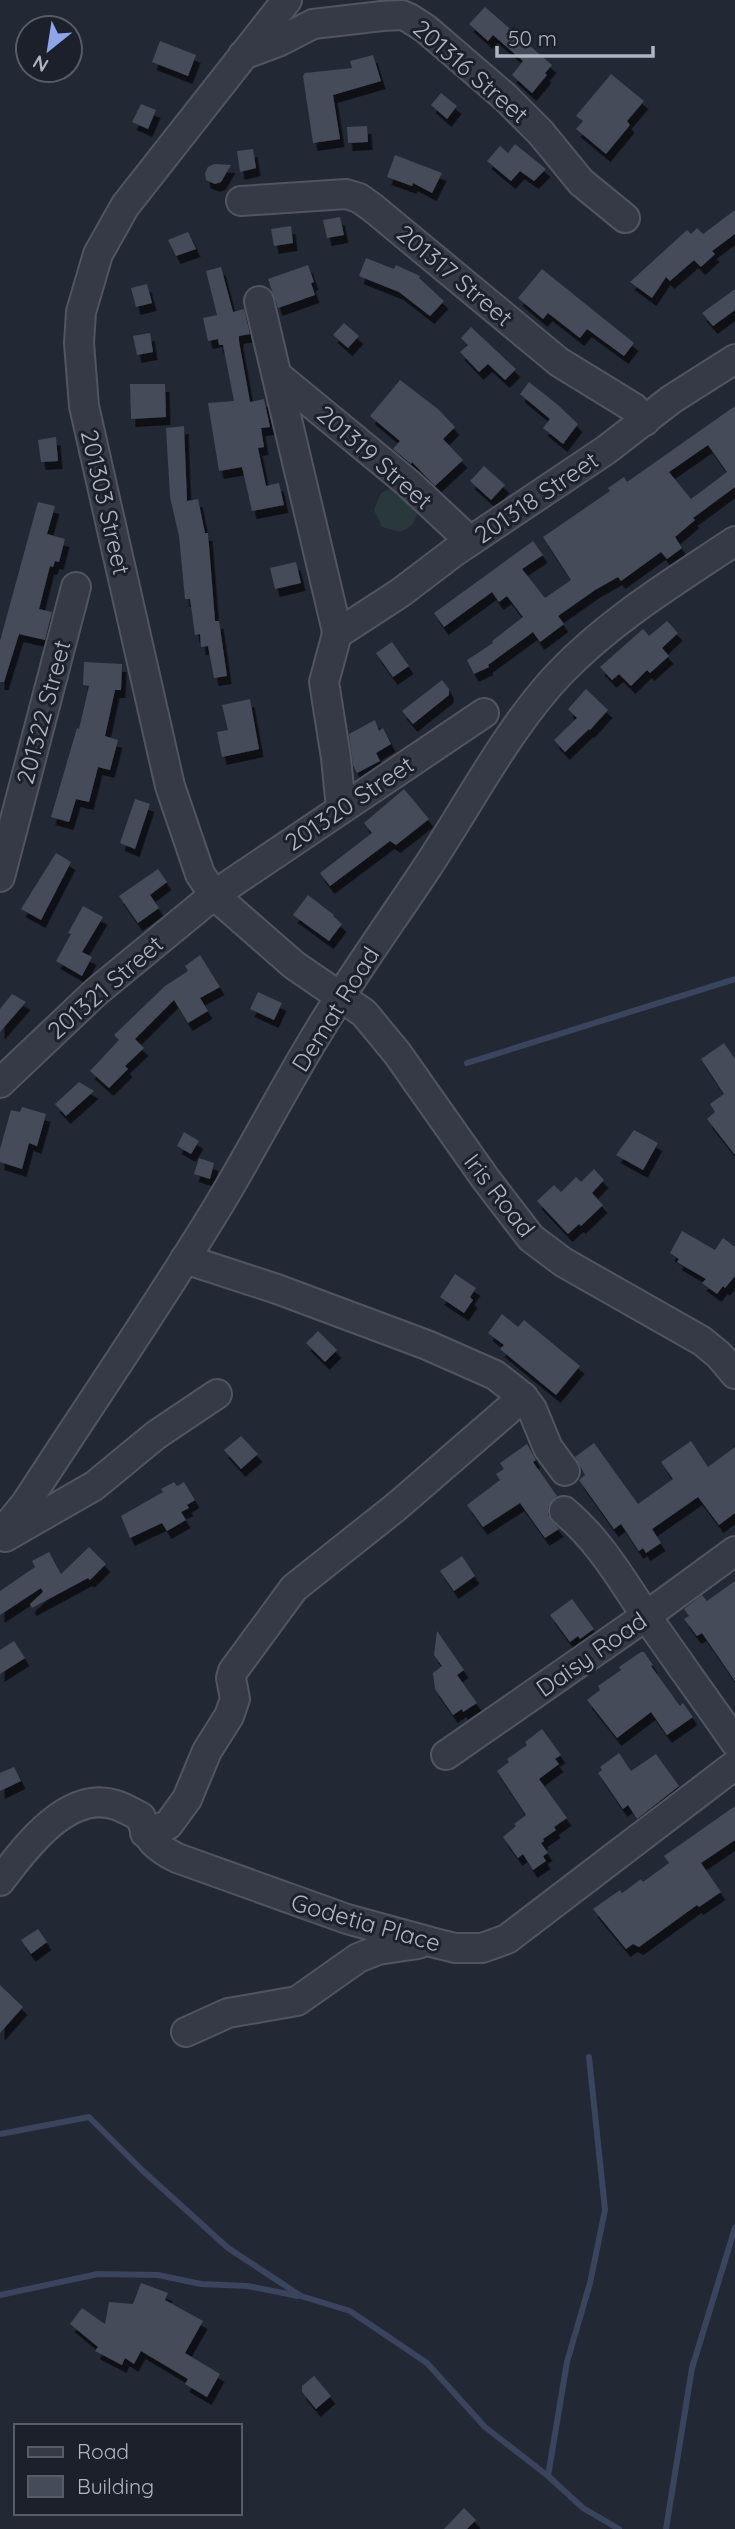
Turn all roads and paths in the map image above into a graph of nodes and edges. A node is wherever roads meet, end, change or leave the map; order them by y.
1 (287, 0) edge
2 (243, 55) junction
3 (241, 201) dead end
4 (625, 218) dead end
5 (258, 301) dead end
6 (735, 359) edge
7 (278, 376) junction
8 (645, 421) junction
9 (470, 541) junction
10 (735, 541) edge
11 (76, 587) dead end
12 (337, 634) junction
13 (484, 713) dead end
14 (341, 808) junction
15 (0, 877) edge
16 (214, 895) junction
17 (340, 996) junction
18 (0, 1083) edge
19 (185, 1259) junction
20 (735, 1374) edge
21 (217, 1394) dead end
22 (523, 1397) junction
23 (565, 1471) dead end
24 (564, 1511) dead end
25 (0, 1535) edge
26 (0, 1540) edge
27 (735, 1550) edge
28 (646, 1616) junction
29 (735, 1742) edge
30 (446, 1755) dead end
31 (735, 1765) edge
32 (145, 1833) junction
33 (0, 1881) edge
34 (431, 1942) junction
35 (186, 2032) dead end

1 - 2 street, 201303 Street
2 - 4 street, 201316 Street
2 - 16 street, 201303 Street
3 - 8 street, 201317 Street
5 - 7 street
6 - 8 street, 201318 Street
7 - 9 street, 201319 Street
7 - 12 street
8 - 9 street, 201318 Street
9 - 12 street, 201318 Street
10 - 17 street, Demat Road
11 - 15 street, 201322 Street
12 - 14 street
13 - 14 street, 201320 Street
14 - 16 street, 201320 Street
16 - 17 street, 201303 Street
16 - 18 street, 201321 Street
17 - 19 street, Demat Road
17 - 20 street, Iris Road
19 - 22 street
19 - 25 street, Demat Road
21 - 26 street
22 - 23 street
22 - 32 street
24 - 28 street
27 - 28 street, Daisy Road
28 - 29 street
28 - 30 street, Daisy Road
31 - 34 street, Godetia Place
32 - 33 street, Godetia Place
32 - 34 street, Godetia Place
34 - 35 street

